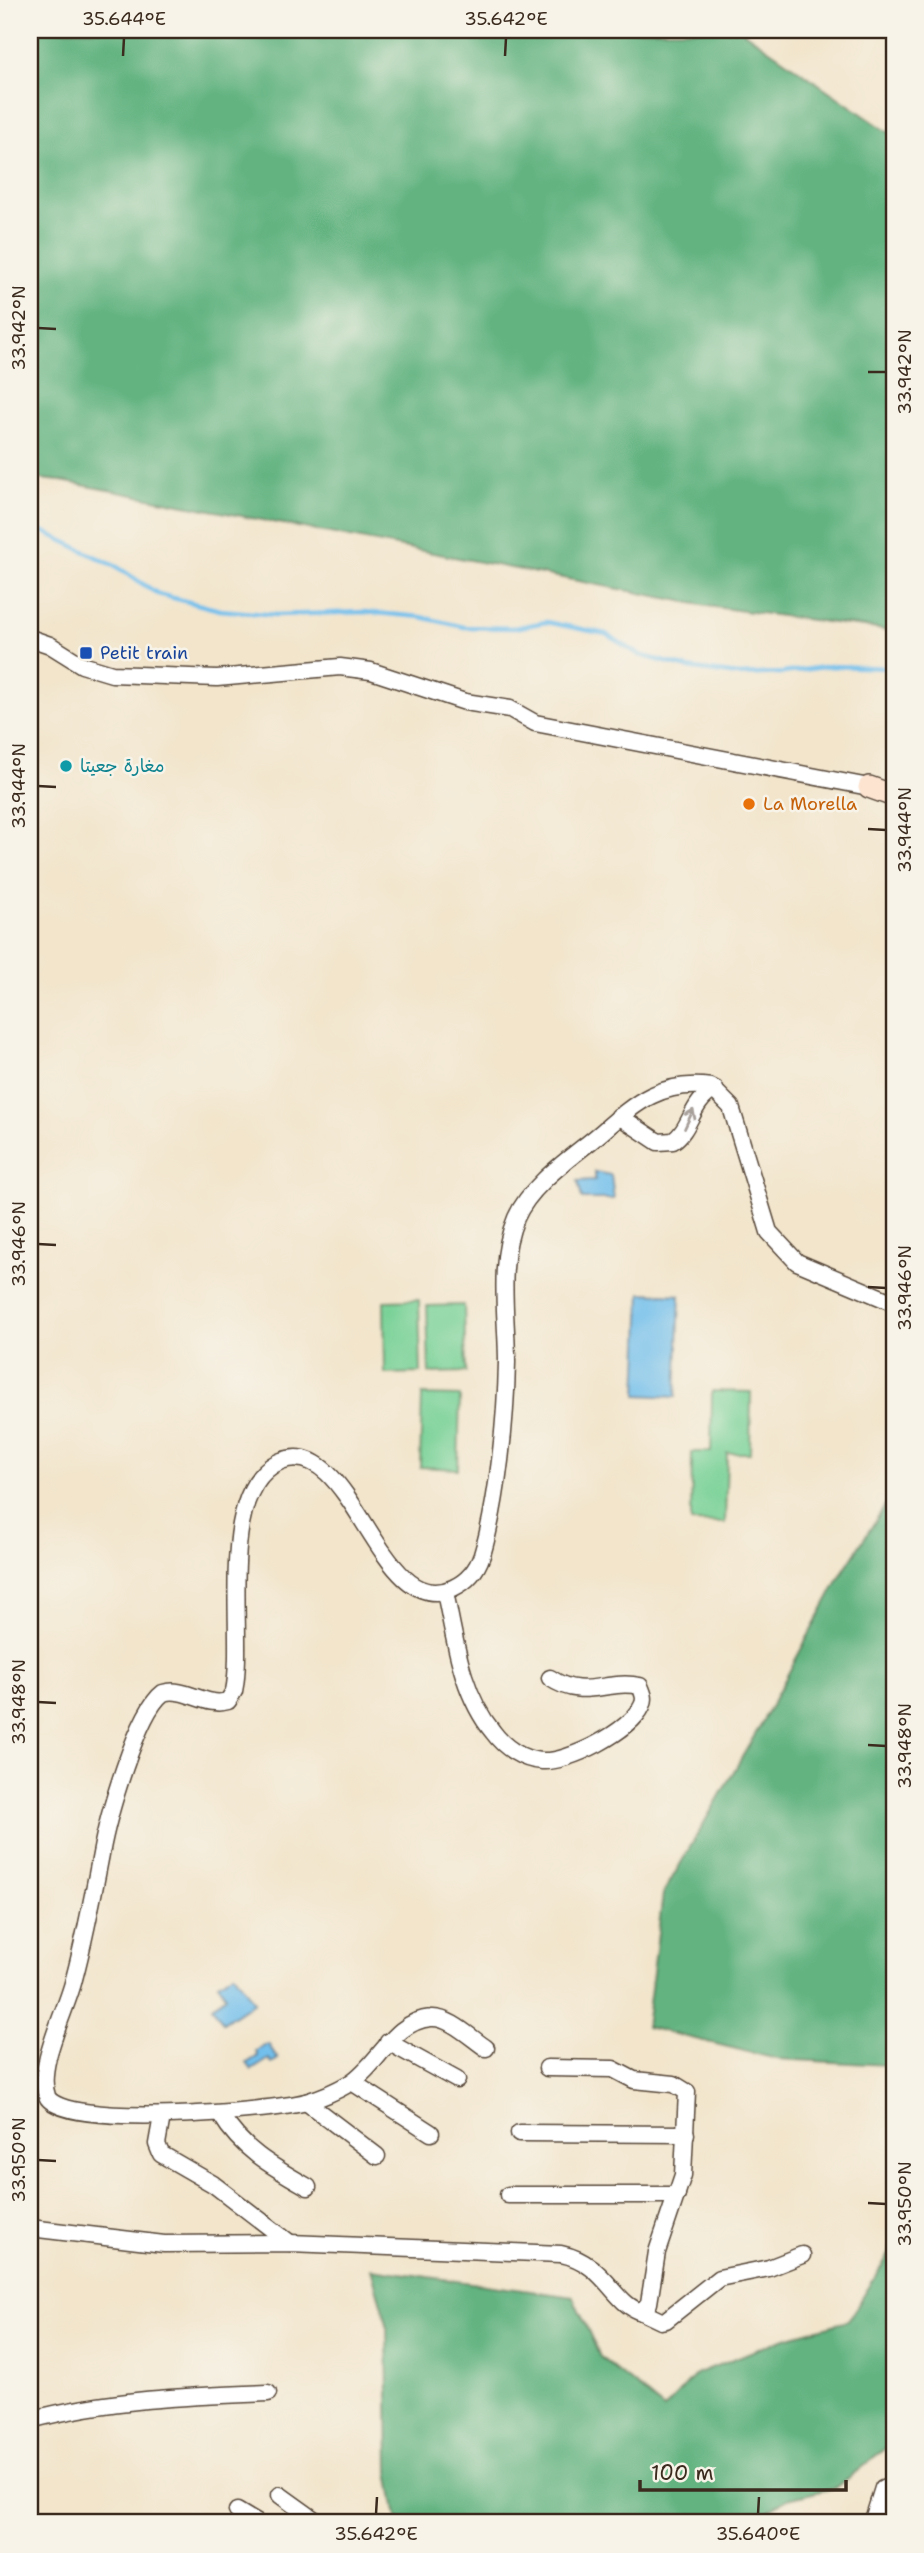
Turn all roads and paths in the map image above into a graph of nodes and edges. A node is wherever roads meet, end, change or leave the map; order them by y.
1 (30, 638) edge
2 (869, 788) joint
3 (894, 796) edge
4 (715, 1089) junction
5 (619, 1116) junction
6 (894, 1303) edge
7 (445, 1592) junction
8 (550, 1678) dead end
9 (388, 2042) junction
10 (486, 2048) dead end
11 (547, 2068) dead end
12 (457, 2080) dead end
13 (352, 2082) junction
14 (306, 2102) junction
15 (221, 2115) junction
16 (162, 2116) junction
17 (430, 2133) dead end
18 (519, 2133) dead end
19 (687, 2134) junction
20 (377, 2156) dead end
21 (308, 2187) dead end
22 (508, 2195) dead end
23 (677, 2195) junction
24 (30, 2228) edge
25 (289, 2243) junction
26 (802, 2255) dead end
27 (642, 2312) junction
28 (268, 2393) dead end
29 (30, 2420) edge
30 (894, 2484) edge
31 (279, 2496) dead end
32 (237, 2511) dead end
33 (257, 2523) edge
34 (319, 2523) edge
35 (872, 2523) edge

1 - 2 street
2 - 3 street
4 - 5 street
5 -> 4 street
4 - 6 street
5 - 7 street
7 - 8 street
7 - 16 street
9 - 10 street
9 - 12 street
9 - 13 street
11 - 19 street
13 - 14 street
13 - 17 street
14 - 15 street
14 - 20 street
15 - 16 street
15 - 21 street
16 - 25 street
18 - 19 street
19 - 23 street
22 - 23 street
23 - 27 street
24 - 25 street
25 - 27 street
26 - 27 street
28 - 29 street
30 - 35 street
31 - 34 street
32 - 33 street

